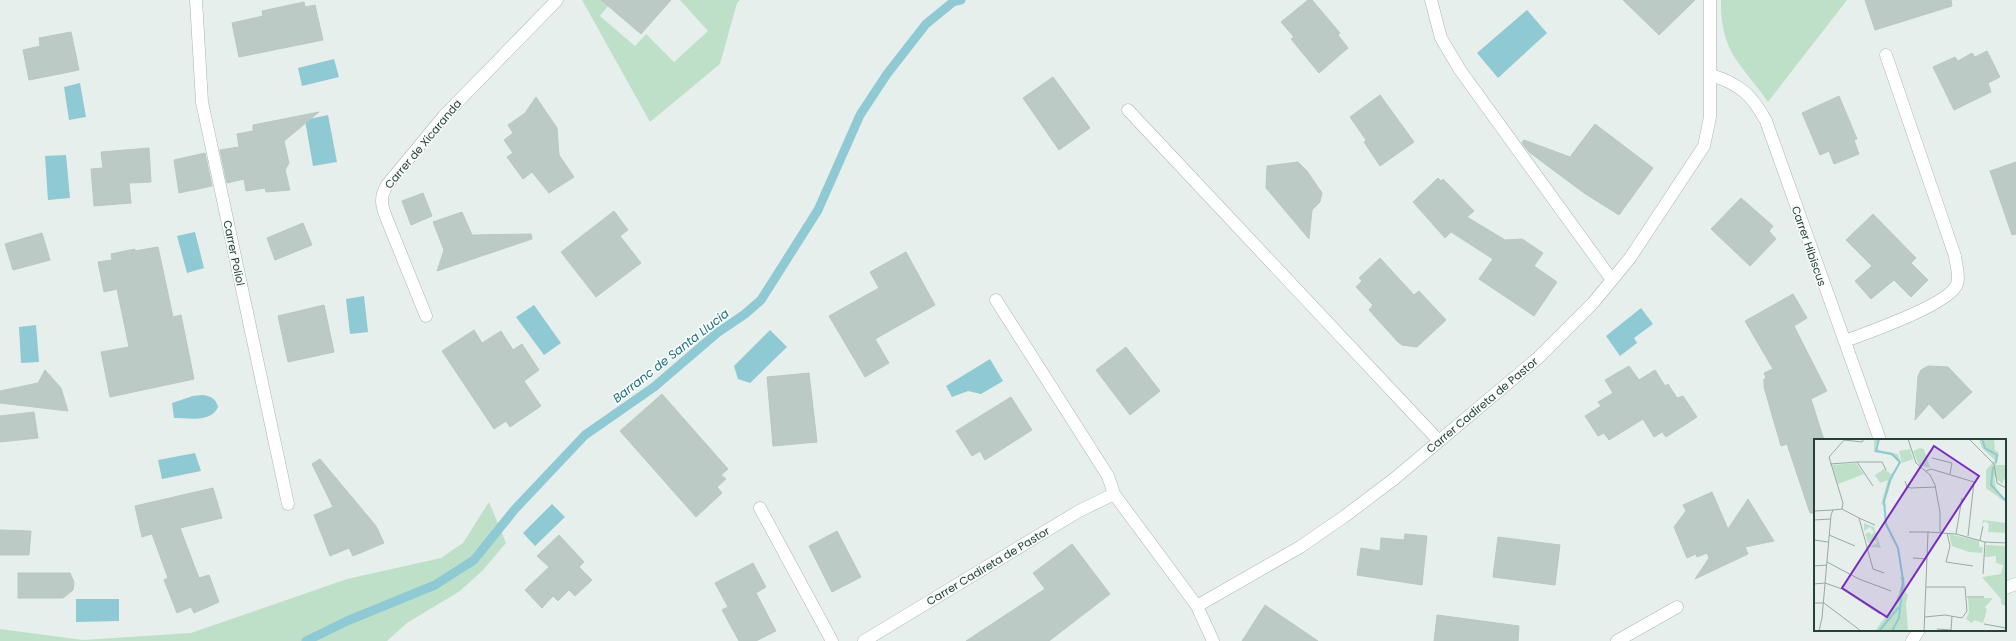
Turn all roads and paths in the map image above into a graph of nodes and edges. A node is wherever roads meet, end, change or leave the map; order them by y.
1 (196, 0) edge
2 (557, 0) edge
3 (1431, 0) edge
4 (1710, 0) edge
5 (1886, 55) dead end
6 (1711, 75) junction
7 (1128, 110) dead end
8 (1612, 280) junction
9 (996, 300) dead end
10 (426, 316) dead end
11 (1845, 341) junction
12 (1880, 439) edge
13 (1439, 441) junction
14 (1114, 494) junction
15 (288, 504) dead end
16 (760, 508) dead end
17 (2016, 584) edge
18 (2006, 588) edge
19 (1197, 606) junction
20 (1677, 607) dead end
21 (1918, 631) edge
22 (832, 641) edge
23 (864, 641) edge
24 (1213, 641) edge
25 (1617, 641) edge
26 (1912, 641) edge

1 - 15 street, Carrer Poliol
2 - 10 street, Carrer de Xicaranda
3 - 8 street
4 - 6 street, Carrer Cadireta de Pastor
5 - 11 street
6 - 8 street, Carrer Cadireta de Pastor
6 - 11 street, Carrer Hibiscus
7 - 13 street
8 - 13 street, Carrer Cadireta de Pastor
9 - 14 street
11 - 12 street, Carrer Hibiscus
13 - 19 street, Carrer Cadireta de Pastor
14 - 19 street
14 - 23 street, Carrer Cadireta de Pastor
16 - 22 street
17 - 18 street
19 - 24 street
20 - 25 street
21 - 26 street

